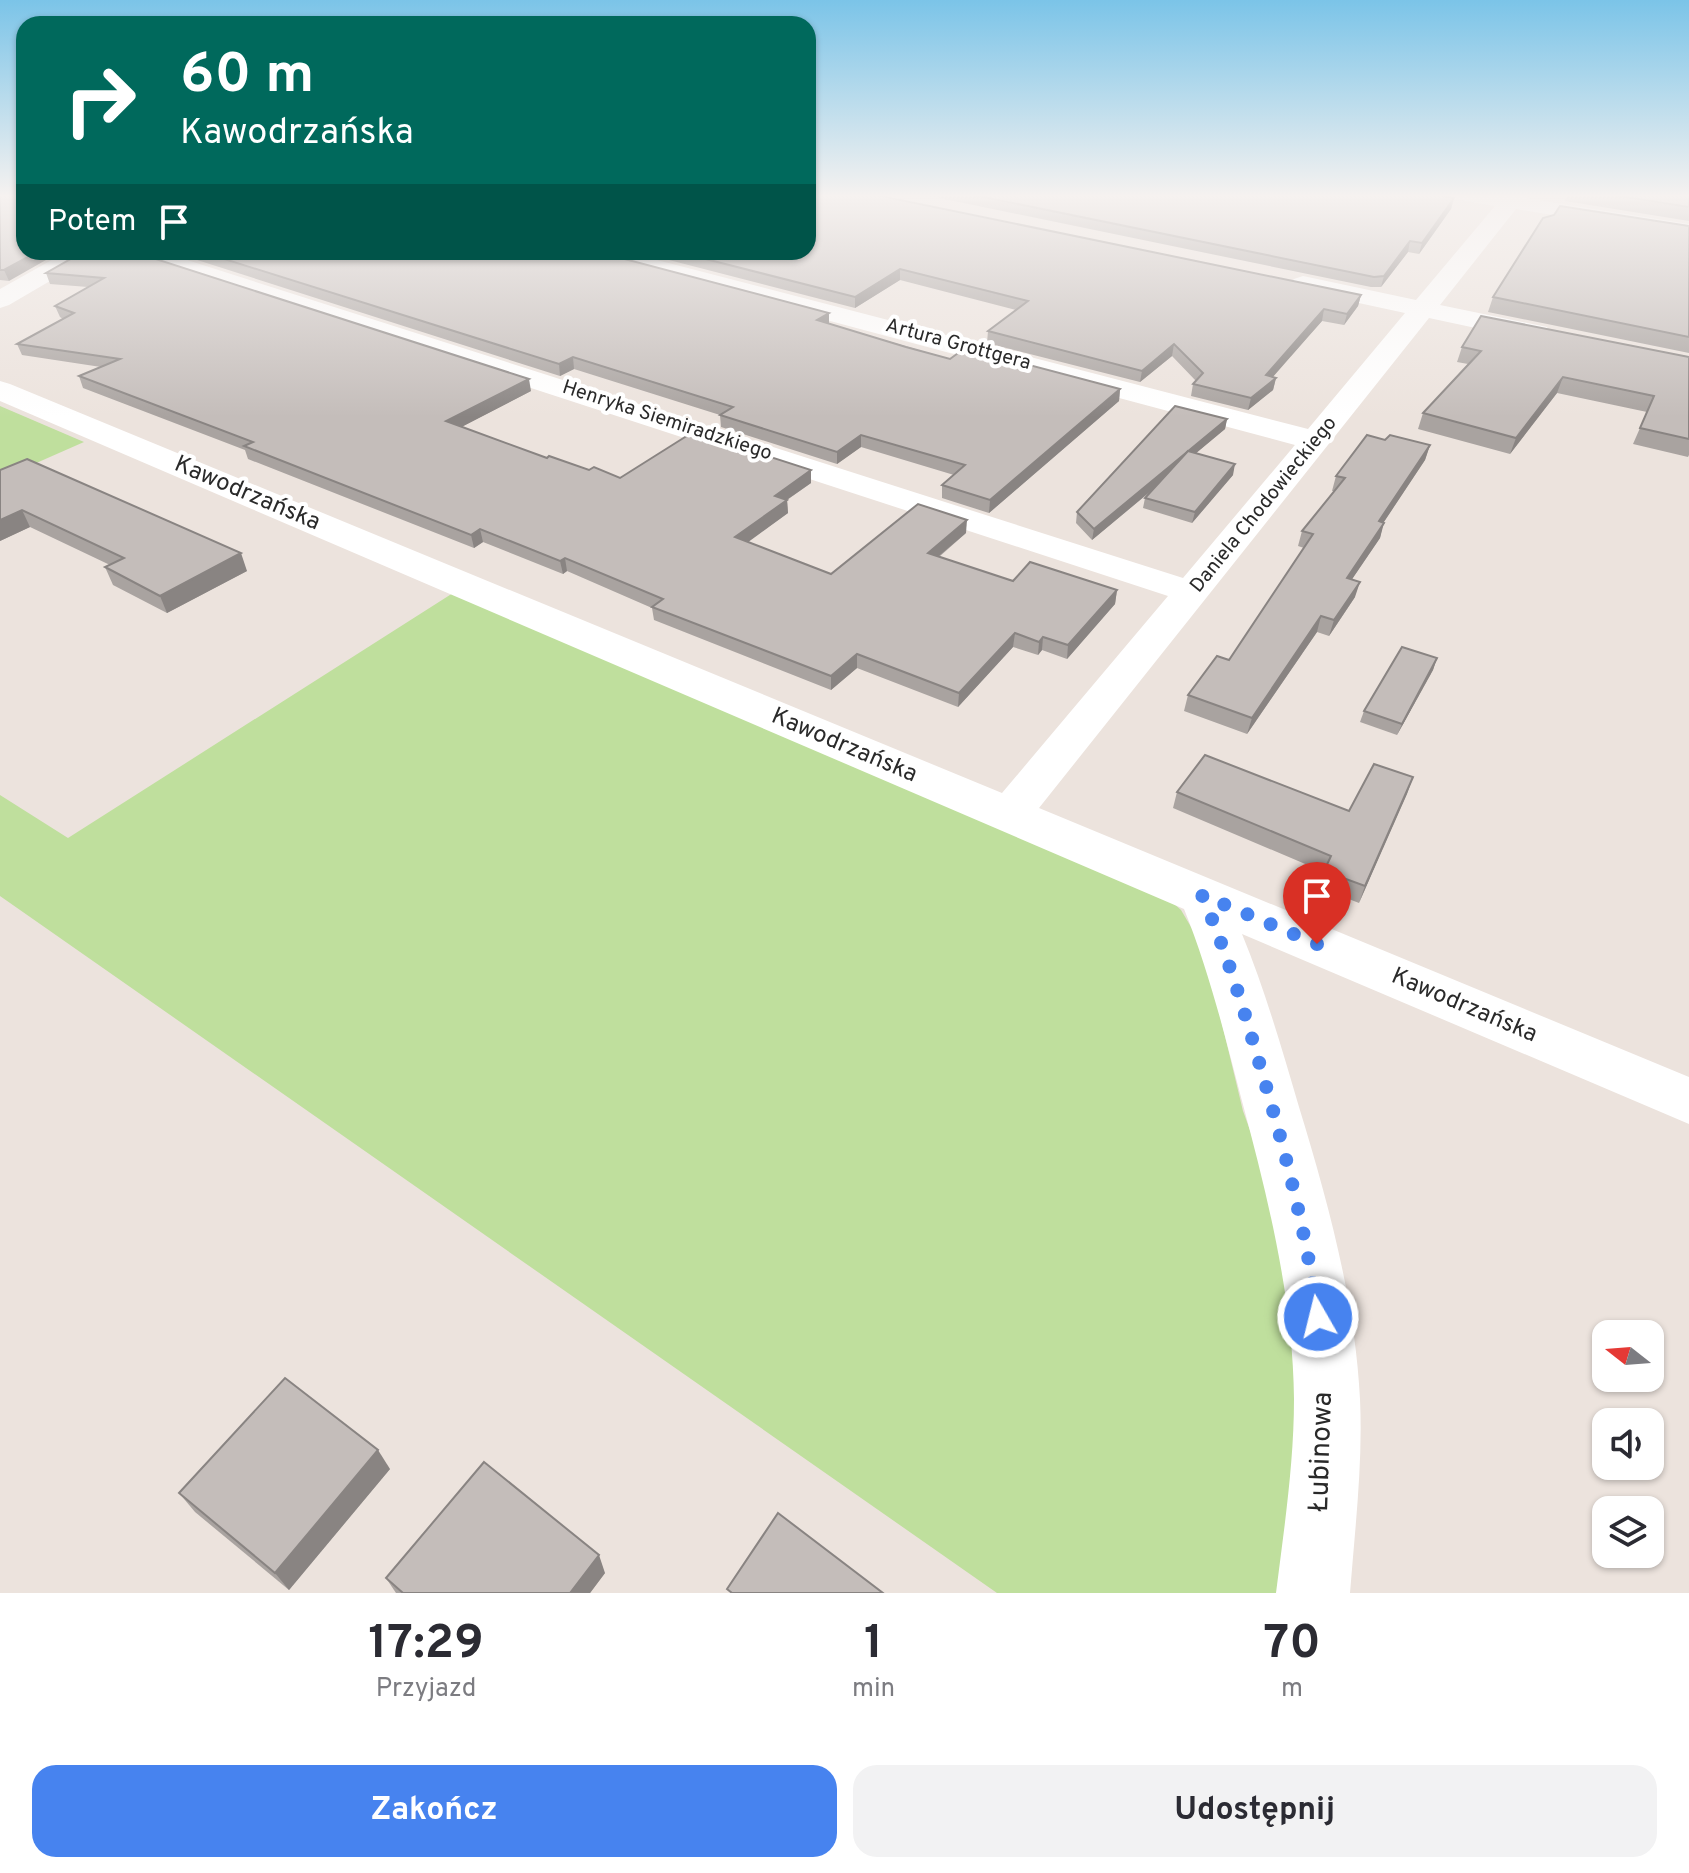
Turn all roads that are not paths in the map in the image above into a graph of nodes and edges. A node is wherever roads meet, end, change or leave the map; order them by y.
1 (55, 268) edge
2 (189, 268) edge
3 (660, 268) edge
4 (1457, 268) edge
5 (1285, 280) edge
6 (0, 300) edge
7 (1423, 309) junction
8 (1564, 338) edge
9 (0, 390) edge
10 (1316, 441) junction
11 (1194, 593) junction
12 (1009, 815) junction
13 (1202, 895) junction
14 (1689, 1101) edge
15 (1313, 1593) edge

1 - 6 street
2 - 11 street, Henryka Siemiradzkiego
3 - 10 street, Artura Grottgera
4 - 7 street, Daniela Chodowieckiego
5 - 7 street
7 - 8 street
7 - 10 street, Daniela Chodowieckiego
9 - 12 street, Kawodrzańska
10 - 11 street, Daniela Chodowieckiego
11 - 12 street, Daniela Chodowieckiego
12 - 13 street, Kawodrzańska
13 - 14 street, Kawodrzańska
13 - 15 street, Łubinowa

